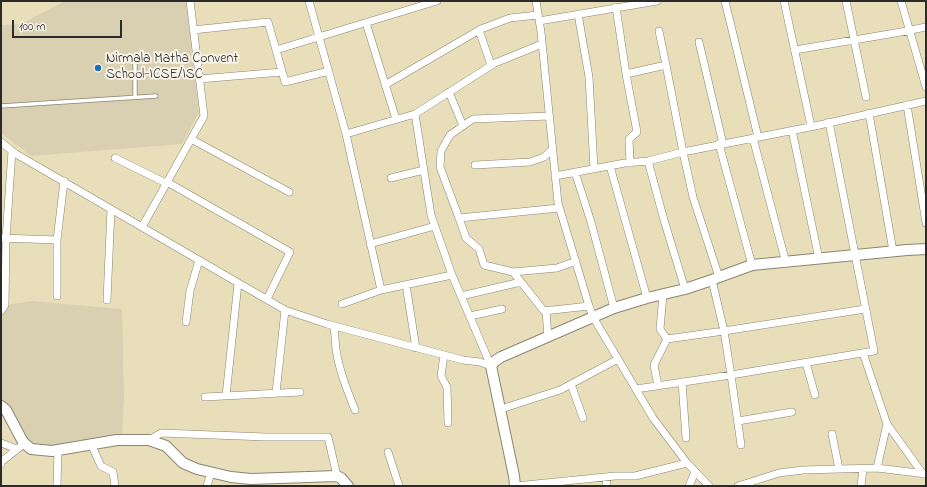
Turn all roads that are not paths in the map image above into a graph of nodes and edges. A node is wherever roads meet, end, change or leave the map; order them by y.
1 (190, 1) edge
2 (310, 1) edge
3 (437, 1) edge
4 (536, 1) edge
5 (657, 1) edge
6 (725, 1) edge
7 (784, 1) edge
8 (846, 1) edge
9 (901, 1) edge
10 (616, 7) junction
11 (578, 14) junction
12 (539, 18) junction
13 (366, 23) junction
14 (926, 27) edge
15 (193, 30) junction
16 (479, 30) junction
17 (910, 30) junction
18 (659, 31) dead end
19 (319, 37) junction
20 (855, 40) junction
21 (699, 42) dead end
22 (542, 44) junction
23 (276, 50) junction
24 (795, 50) junction
25 (135, 56) dead end
26 (491, 65) junction
27 (666, 65) junction
28 (329, 71) junction
29 (282, 72) junction
30 (626, 74) junction
31 (199, 79) junction
32 (385, 84) junction
33 (926, 87) edge
34 (449, 92) junction
35 (156, 96) dead end
36 (135, 97) junction
37 (866, 97) dead end
38 (926, 101) edge
39 (907, 105) junction
40 (1, 106) edge
41 (869, 113) junction
42 (414, 114) junction
43 (549, 116) junction
44 (396, 119) junction
45 (829, 122) junction
46 (463, 126) junction
47 (811, 126) junction
48 (792, 130) junction
49 (346, 134) junction
50 (755, 137) junction
51 (191, 139) junction
52 (1, 142) edge
53 (721, 144) junction
54 (552, 150) junction
55 (12, 151) junction
56 (683, 152) junction
57 (115, 158) dead end
58 (648, 161) junction
59 (630, 163) junction
60 (475, 166) dead end
61 (610, 166) junction
62 (594, 169) junction
63 (424, 170) junction
64 (575, 172) junction
65 (555, 176) junction
66 (391, 178) dead end
67 (64, 182) junction
68 (166, 183) junction
69 (1, 189) edge
70 (10, 189) junction
71 (288, 192) dead end
72 (559, 208) junction
73 (111, 209) junction
74 (459, 218) junction
75 (926, 223) edge
76 (435, 226) junction
77 (142, 227) junction
78 (4, 238) edge
79 (57, 240) junction
80 (370, 244) junction
81 (926, 249) edge
82 (893, 251) junction
83 (855, 256) junction
84 (819, 259) junction
85 (199, 260) junction
86 (576, 261) junction
87 (786, 263) junction
88 (752, 265) junction
89 (513, 272) junction
90 (452, 275) junction
91 (716, 279) junction
92 (521, 282) junction
93 (238, 283) junction
94 (406, 285) junction
95 (3, 287) edge
96 (685, 289) junction
97 (381, 290) junction
98 (664, 294) junction
99 (57, 296) dead end
100 (461, 296) junction
101 (647, 298) junction
102 (107, 300) dead end
103 (267, 300) junction
104 (342, 304) dead end
105 (589, 306) junction
106 (614, 308) junction
107 (502, 309) dead end
108 (865, 309) junction
109 (285, 310) junction
110 (1, 311) edge
111 (546, 311) junction
112 (470, 316) junction
113 (593, 317) junction
114 (186, 322) dead end
115 (334, 326) junction
116 (724, 331) junction
117 (548, 337) junction
118 (667, 339) junction
119 (416, 348) junction
120 (863, 354) junction
121 (444, 355) junction
122 (618, 359) junction
123 (806, 363) junction
124 (491, 366) junction
125 (731, 375) junction
126 (682, 382) junction
127 (571, 384) junction
128 (658, 386) junction
129 (636, 389) junction
130 (300, 392) dead end
131 (276, 393) junction
132 (815, 395) dead end
133 (226, 396) junction
134 (205, 397) dead end
135 (1, 406) edge
136 (501, 409) junction
137 (355, 410) dead end
138 (792, 412) dead end
139 (583, 418) dead end
140 (738, 421) junction
141 (448, 423) dead end
142 (887, 424) junction
143 (832, 434) dead end
144 (686, 438) dead end
145 (149, 440) junction
146 (1, 443) edge
147 (91, 444) junction
148 (741, 445) dead end
149 (21, 446) junction
150 (58, 450) junction
151 (388, 452) dead end
152 (687, 463) junction
153 (1, 464) edge
154 (877, 468) junction
155 (840, 469) junction
156 (863, 469) junction
157 (211, 472) junction
158 (695, 472) junction
159 (925, 474) edge
160 (337, 476) junction
161 (607, 477) junction
162 (535, 485) edge
163 (57, 486) edge
164 (115, 486) edge
165 (207, 486) edge
166 (348, 486) edge
167 (399, 486) edge
168 (516, 486) edge
169 (606, 486) edge
170 (689, 486) edge
171 (709, 486) edge
172 (738, 486) edge
173 (860, 486) edge

1 - 15 street
2 - 19 street
3 - 13 street
4 - 12 street
5 - 10 street
6 - 50 street
7 - 24 street
8 - 20 street
9 - 17 street
10 - 11 street
10 - 30 street
11 - 12 street
11 - 62 street
12 - 16 street
12 - 22 street
13 - 19 street
13 - 32 street
14 - 17 street
15 - 23 street
15 - 31 street
16 - 26 street
16 - 32 street
17 - 20 street
17 - 33 street
18 - 27 street
19 - 23 street
19 - 28 street
20 - 24 street
20 - 37 street
21 - 53 street
22 - 26 street
22 - 43 street
23 - 29 street
24 - 47 street
25 - 36 lane
26 - 34 street
27 - 30 street
27 - 56 street
28 - 29 street
28 - 49 street
29 - 31 street
30 - 59 street
31 - 51 street
32 - 44 street
34 - 42 street
34 - 46 street
35 - 36 lane
36 - 40 lane
38 - 39 street
39 - 41 street
39 - 75 street
41 - 45 street
41 - 82 street
42 - 44 street
42 - 63 street
43 - 46 street
43 - 54 street
44 - 49 street
45 - 47 street
45 - 83 street
46 - 74 street
47 - 48 street
48 - 50 street
48 - 84 street
49 - 80 street
50 - 53 street
50 - 87 street
51 - 68 street
51 - 71 street
52 - 55 street
53 - 56 street
53 - 88 street
54 - 60 street
54 - 65 street
55 - 67 street
55 - 70 street
56 - 58 street
56 - 91 street
57 - 68 street
58 - 59 street
58 - 96 street
59 - 61 street
61 - 62 street
61 - 101 street
62 - 64 street
63 - 66 street
63 - 76 street
64 - 65 street
64 - 106 street
65 - 72 street
67 - 73 street
67 - 79 street
68 - 77 street
68 - 103 street
69 - 70 street
70 - 78 street
72 - 74 street
72 - 86 street
73 - 77 street
73 - 102 street
74 - 89 street
76 - 80 street
76 - 90 street
77 - 85 street
78 - 79 street
78 - 95 street
79 - 99 street
80 - 97 street
81 - 82 street
82 - 83 street
83 - 84 street
83 - 108 street
84 - 87 street
85 - 93 street
85 - 114 street
86 - 89 street
86 - 105 street
87 - 88 street
88 - 91 street
89 - 92 street
90 - 94 street
90 - 100 street
91 - 96 street
91 - 116 street
92 - 100 street
92 - 111 street
93 - 103 street
93 - 133 street
94 - 97 street
94 - 119 street
95 - 110 street
96 - 98 street
97 - 104 street
98 - 101 street
98 - 118 street
100 - 112 street
101 - 106 street
103 - 109 street
105 - 111 street
105 - 113 street
106 - 113 street
107 - 112 street
108 - 116 street
108 - 120 street
109 - 115 street
109 - 131 street
111 - 117 street
112 - 124 street
113 - 117 street
113 - 122 street
115 - 119 street
115 - 137 street
116 - 118 street
116 - 125 street
117 - 124 street
118 - 128 street
119 - 121 street
120 - 123 street
120 - 142 street
121 - 124 street
121 - 141 street
122 - 127 street
122 - 129 street
123 - 125 street
123 - 132 street
124 - 136 street
125 - 126 street
125 - 140 street
126 - 128 street
126 - 144 street
127 - 136 street
127 - 139 street
128 - 129 street
129 - 152 street
130 - 131 street
131 - 133 street
133 - 134 street
135 - 149 street
136 - 168 street
138 - 140 street
140 - 148 street
142 - 154 street
142 - 159 street
143 - 155 street
145 - 147 street
145 - 157 street
145 - 160 street
146 - 149 street
147 - 150 street
147 - 164 street
149 - 150 street
149 - 153 street
150 - 163 street
151 - 167 street
152 - 158 street
152 - 161 street
154 - 156 street
154 - 159 street
155 - 156 street
155 - 172 street
156 - 173 street
157 - 160 street
157 - 165 street
158 - 170 street
158 - 171 street
160 - 166 street
161 - 162 street
161 - 169 street
162 - 168 street

